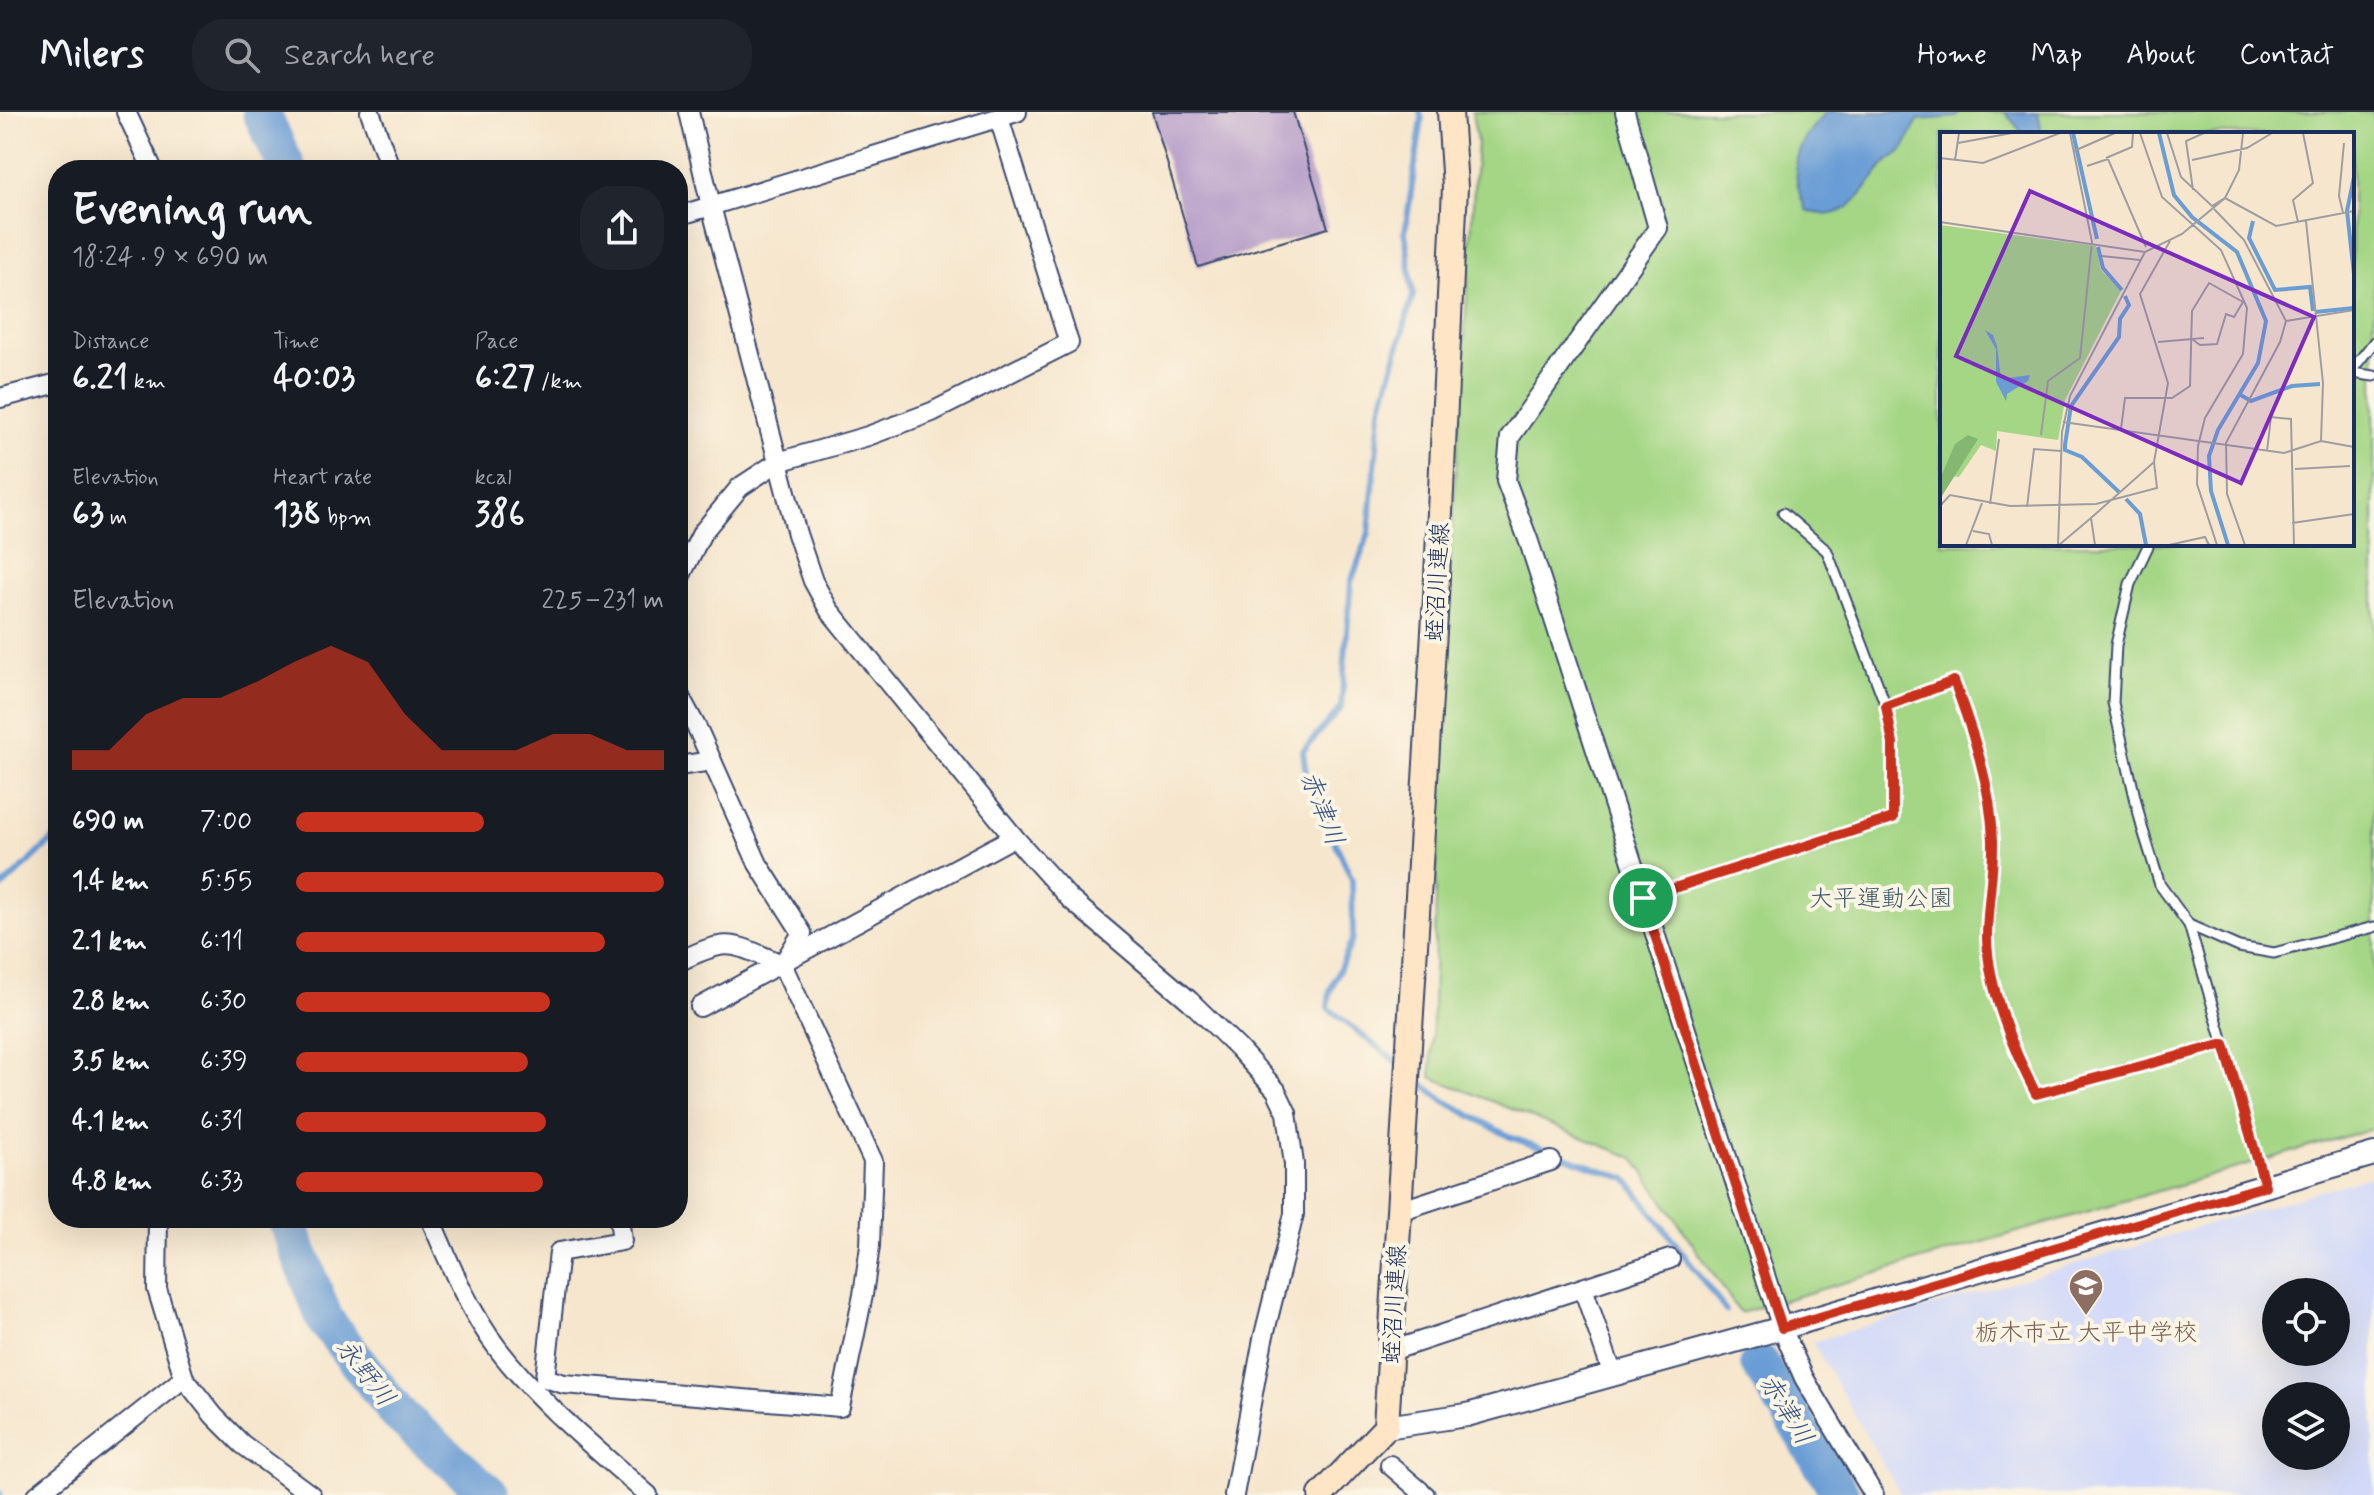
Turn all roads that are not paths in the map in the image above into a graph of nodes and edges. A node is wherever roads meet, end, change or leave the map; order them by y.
1 (126, 112) edge
2 (370, 112) edge
3 (689, 112) edge
4 (1017, 112) edge
5 (1450, 112) edge
6 (1625, 112) edge
7 (999, 118) junction
8 (148, 160) edge
9 (387, 160) edge
10 (711, 206) junction
11 (688, 213) edge
12 (2374, 342) edge
13 (2354, 369) edge
14 (2354, 372) edge
15 (2374, 376) edge
16 (48, 386) edge
17 (0, 398) edge
18 (778, 462) junction
19 (1783, 513) dead end
20 (2148, 546) edge
21 (688, 561) edge
22 (1886, 706) junction
23 (688, 713) edge
24 (712, 761) junction
25 (688, 765) edge
26 (1014, 837) junction
27 (1643, 898) junction
28 (2189, 925) junction
29 (2374, 927) edge
30 (688, 957) edge
31 (782, 964) junction
32 (700, 1007) dead end
33 (2224, 1044) junction
34 (2374, 1154) edge
35 (1551, 1161) dead end
36 (2265, 1186) junction
37 (1399, 1211) junction
38 (158, 1228) edge
39 (435, 1228) edge
40 (620, 1228) edge
41 (1670, 1259) dead end
42 (1583, 1288) junction
43 (1782, 1328) junction
44 (1391, 1351) junction
45 (1613, 1375) junction
46 (184, 1378) junction
47 (1386, 1427) junction
48 (1390, 1465) dead end
49 (37, 1495) edge
50 (311, 1495) edge
51 (648, 1495) edge
52 (1234, 1495) edge
53 (1321, 1495) edge
54 (1425, 1495) edge
55 (1874, 1495) edge

1 - 8 street
2 - 9 street
3 - 10 street
4 - 7 street
5 - 37 main road, 蛭沼川連線
6 - 27 street
7 - 10 street
7 - 18 street
10 - 11 street
10 - 18 street
12 - 13 lane
14 - 15 lane
16 - 17 street
18 - 21 street
18 - 26 street
19 - 22 lane
20 - 28 lane
22 - 27 lane
22 - 33 lane
23 - 24 street
24 - 25 street
24 - 31 street
26 - 31 street
26 - 52 street
27 - 43 street
28 - 29 lane
28 - 33 lane
30 - 31 street
31 - 32 street
31 - 40 street
33 - 36 lane
34 - 36 street
35 - 37 street
36 - 43 street
37 - 44 main road, 蛭沼川連線
38 - 46 street
39 - 51 street
41 - 42 street
42 - 44 street
42 - 45 street
43 - 45 street
43 - 55 street
44 - 47 main road, 蛭沼川連線
45 - 47 street
46 - 49 street
46 - 50 street
47 - 53 main road
48 - 54 street

